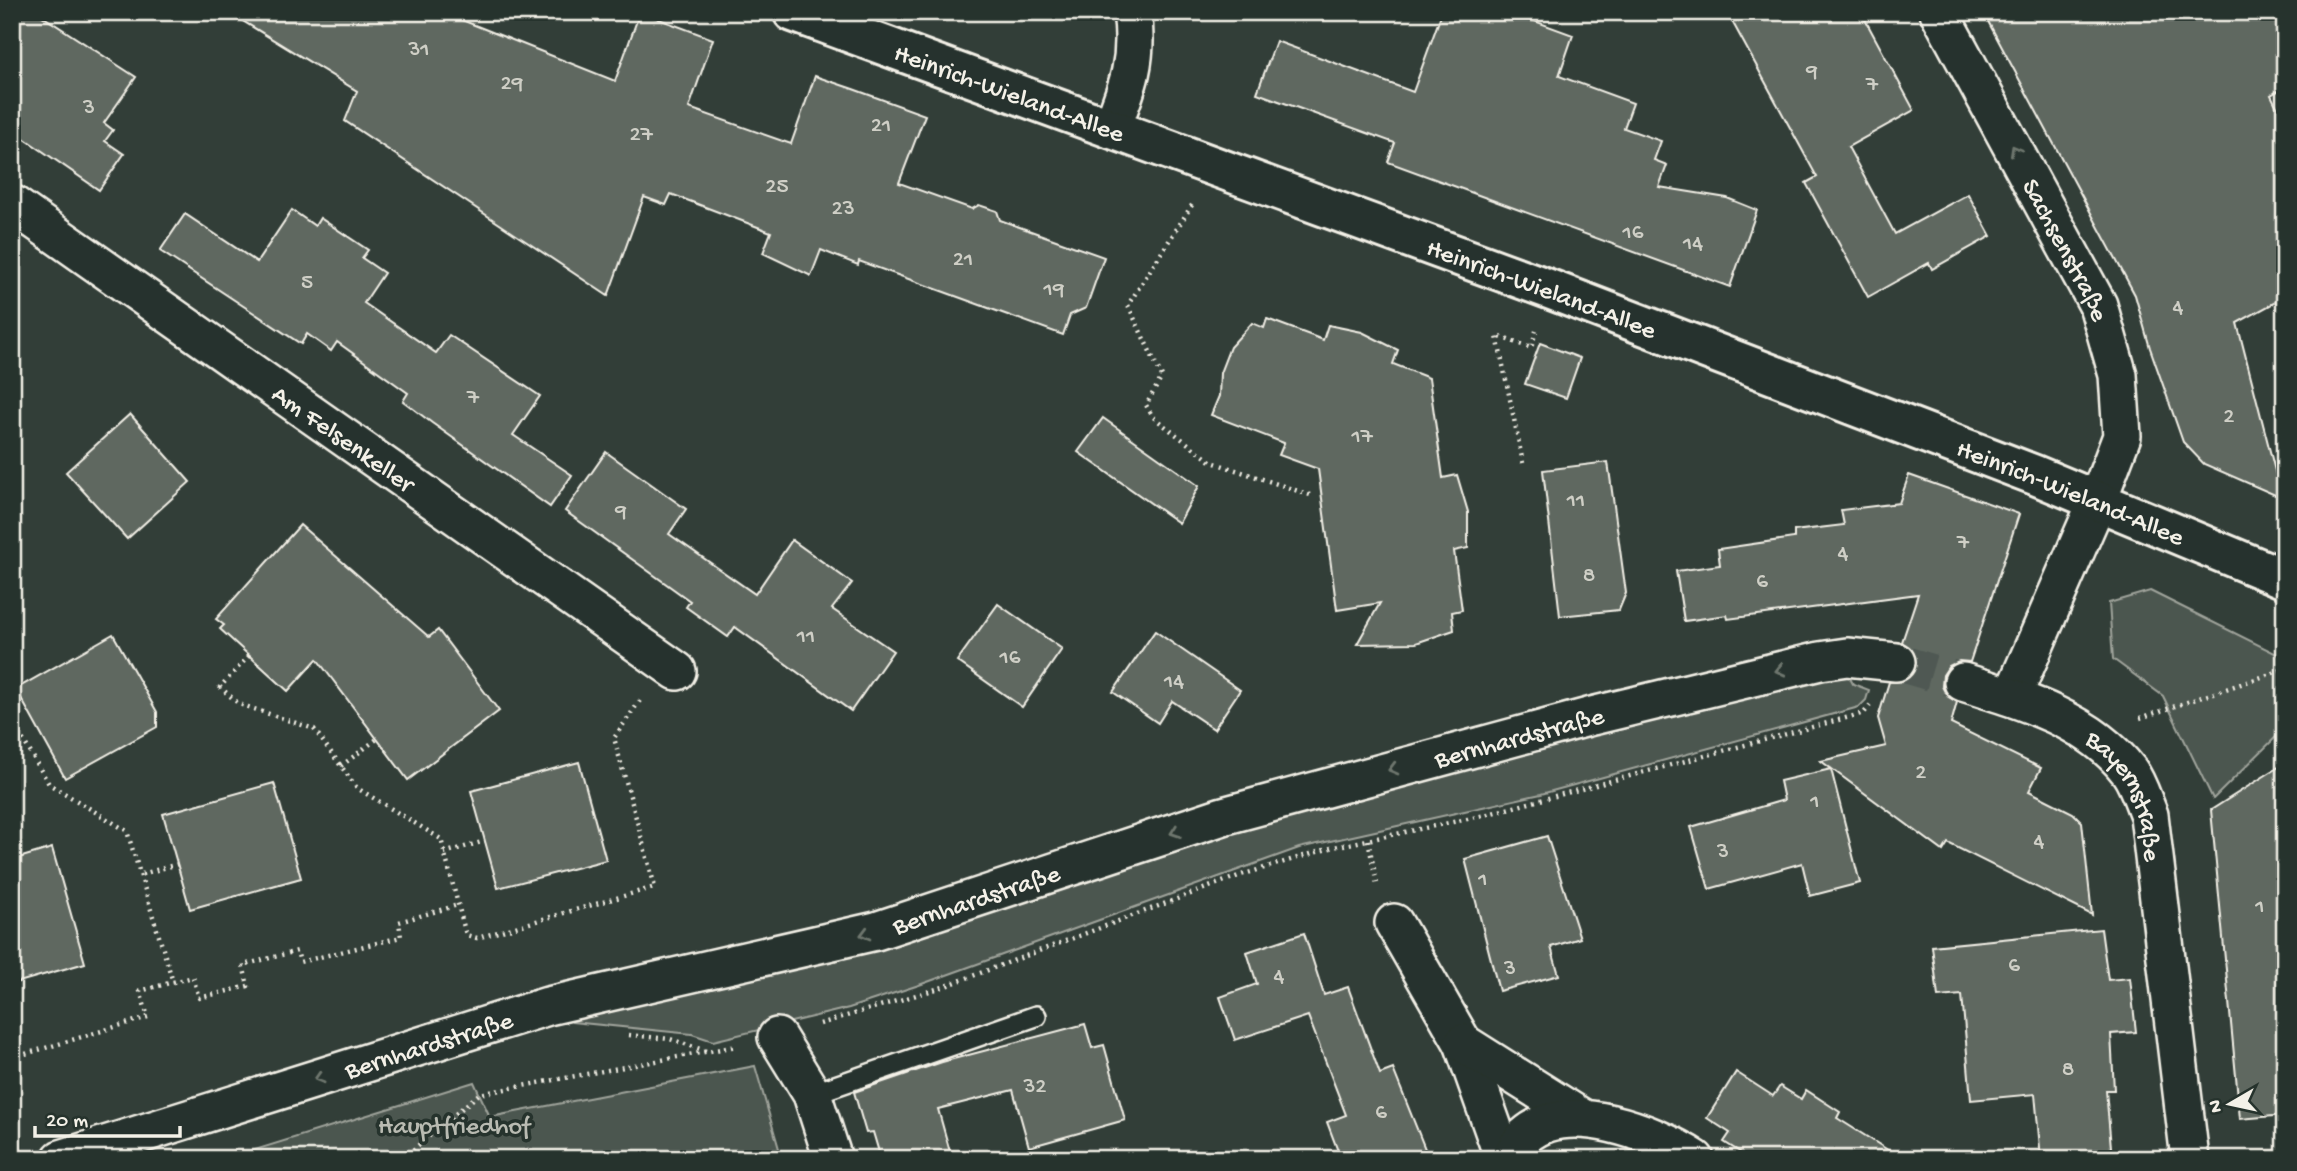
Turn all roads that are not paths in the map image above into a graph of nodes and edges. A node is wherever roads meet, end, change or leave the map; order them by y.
1 (793, 12) edge
2 (1132, 12) edge
3 (1939, 12) edge
4 (1111, 129) junction
5 (12, 204) edge
6 (2097, 502) junction
7 (2285, 579) edge
8 (1896, 662) tunnel mouth
9 (671, 668) road end
10 (1963, 682) tunnel mouth
11 (2012, 697) junction
12 (1394, 923) dead end
13 (1036, 1016) dead end
14 (777, 1037) road end
15 (1463, 1042) junction
16 (812, 1094) junction
17 (1582, 1118) junction
18 (61, 1159) edge
19 (833, 1159) edge
20 (1504, 1159) edge
21 (1510, 1159) edge
22 (1695, 1159) edge
23 (2190, 1159) edge

1 - 4 main road, Heinrich-Wieland-Allee
2 - 4 street
6 -> 3 street, Sachsenstraße
4 - 6 main road, Heinrich-Wieland-Allee
5 - 9 street, Am Felsenkeller
6 - 7 main road, Heinrich-Wieland-Allee
6 - 11 street
8 -> 18 street, Bernhardstraße
10 - 11 street
11 - 23 street, Bayernstraße
12 - 15 street
13 - 16 lane
14 - 16 street
15 - 17 street
15 - 20 street
16 - 19 street
17 - 21 street
17 - 22 street

